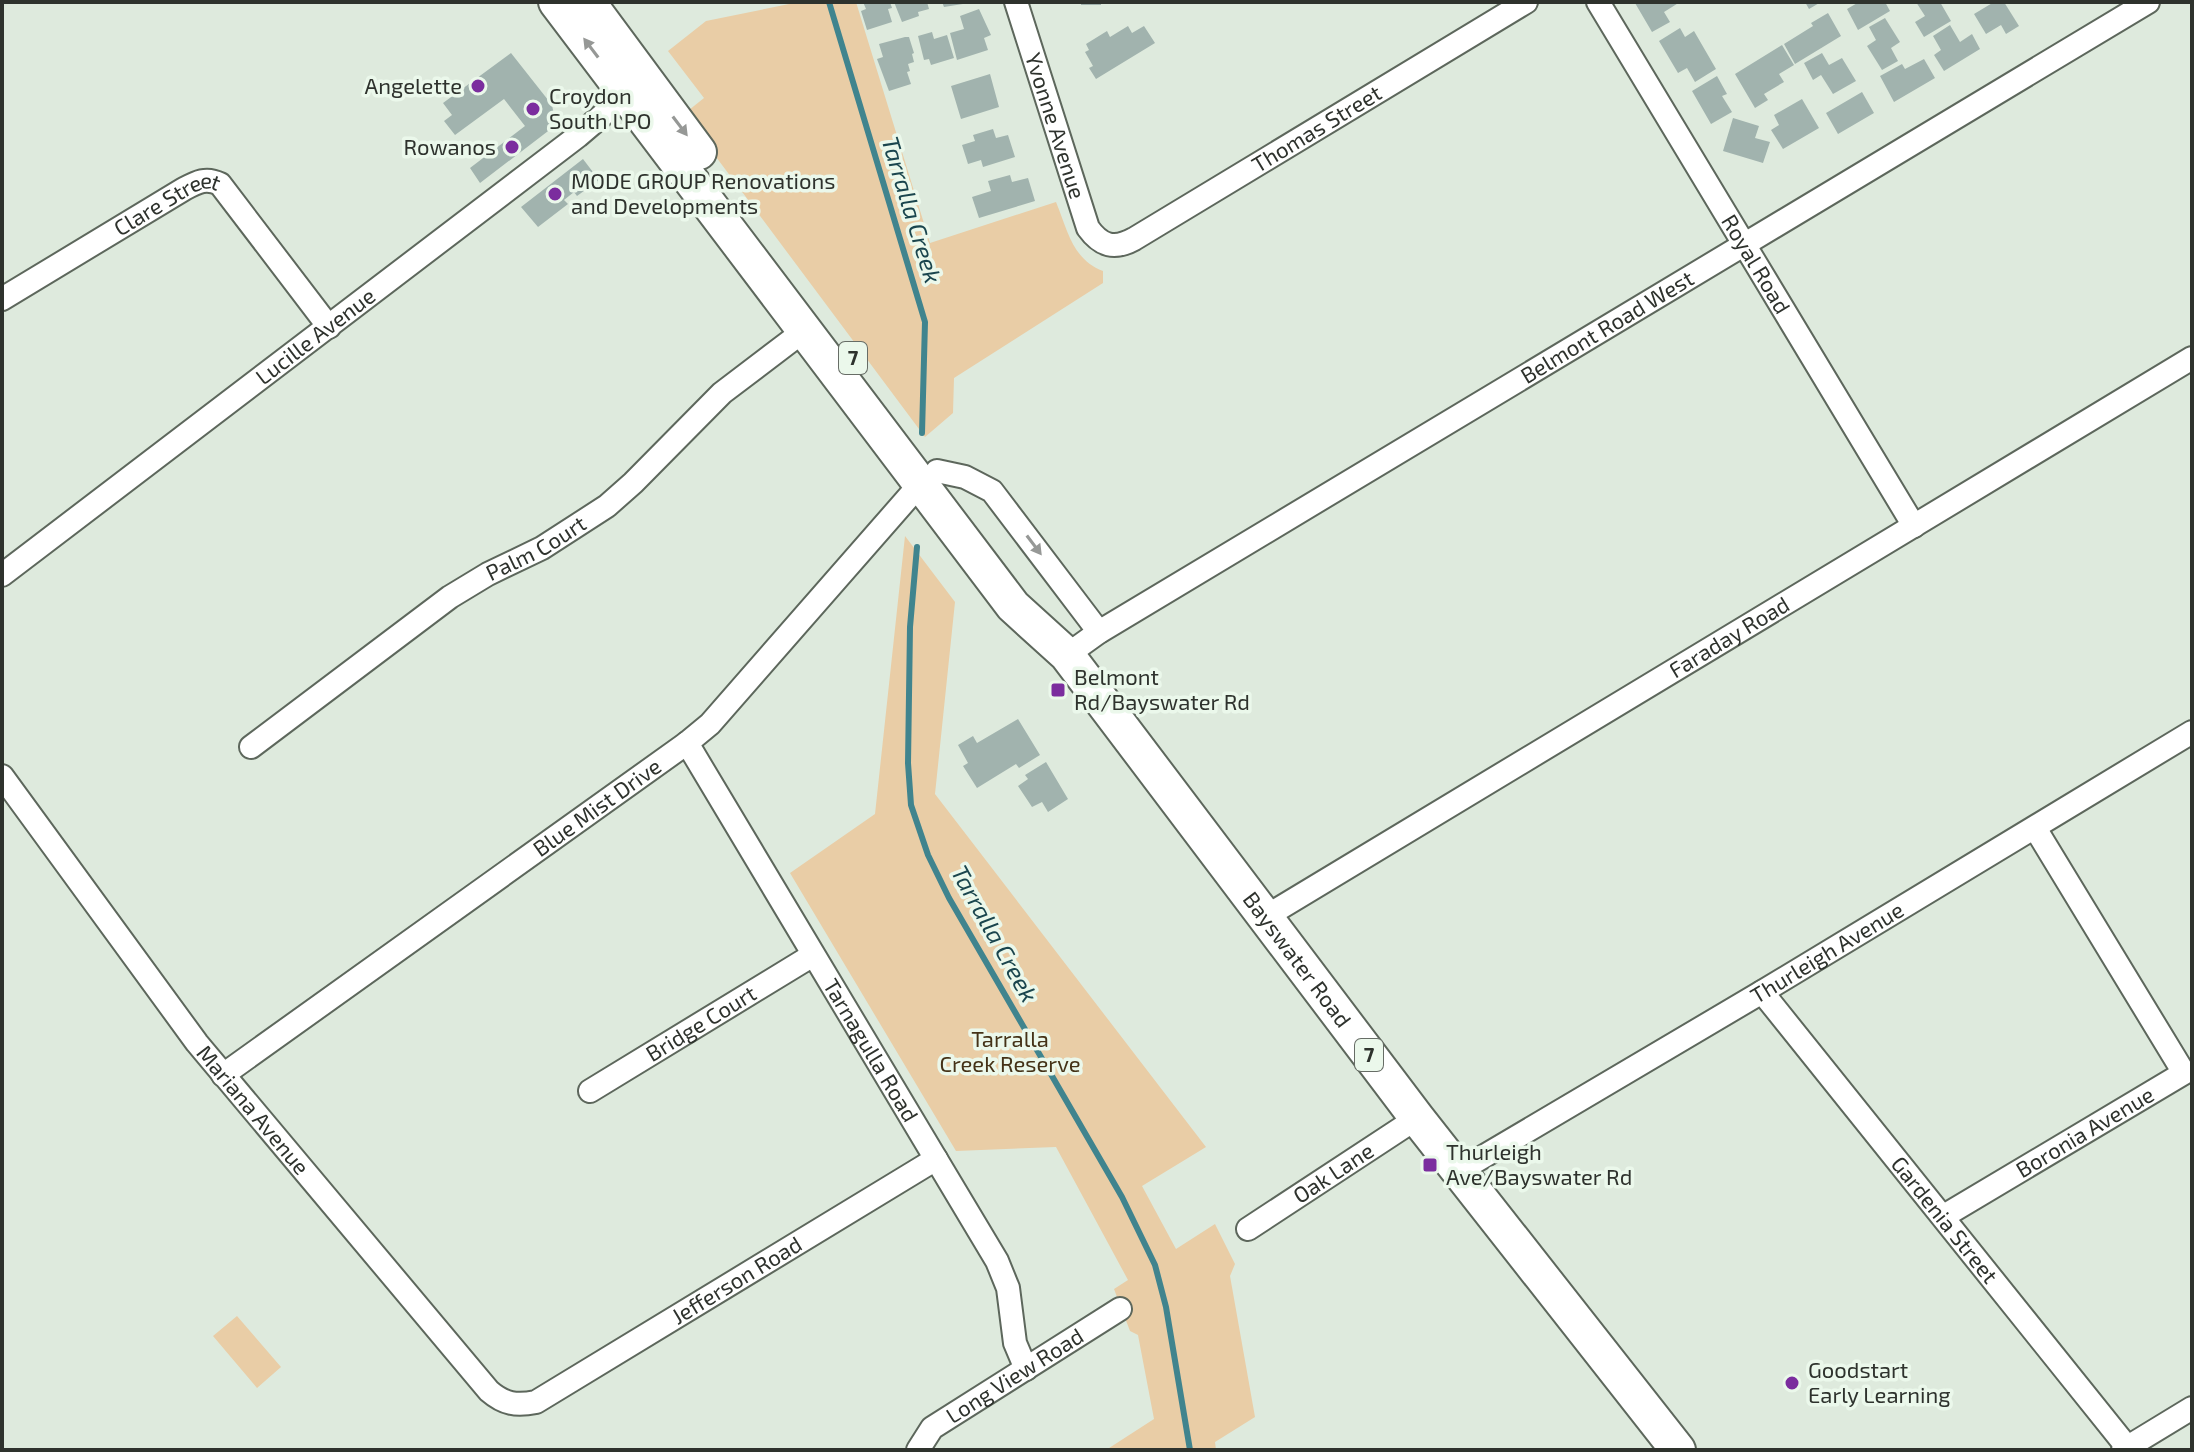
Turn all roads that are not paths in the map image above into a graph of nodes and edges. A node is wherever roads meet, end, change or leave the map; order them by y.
1 (556, 2) edge
2 (588, 2) edge
3 (1016, 2) edge
4 (1526, 2) edge
5 (1598, 2) edge
6 (2148, 2) edge
7 (630, 79) junction
8 (1104, 244) joint
9 (1745, 245) junction
10 (2, 299) edge
11 (329, 327) junction
12 (805, 330) junction
13 (2192, 358) edge
14 (929, 478) junction
15 (1914, 526) junction
16 (2, 575) edge
17 (1099, 632) junction
18 (1067, 655) junction
19 (2192, 732) edge
20 (687, 743) junction
21 (251, 747) dead end
22 (2, 776) edge
23 (2035, 828) junction
24 (1265, 917) junction
25 (813, 955) junction
26 (1762, 992) junction
27 (223, 1075) junction
28 (590, 1091) dead end
29 (1417, 1118) junction
30 (936, 1159) junction
31 (1459, 1171) junction
32 (1944, 1216) junction
33 (1248, 1229) dead end
34 (1120, 1309) dead end
35 (1026, 1369) junction
36 (536, 1402) joint
37 (2192, 1408) edge
38 (2125, 1449) edge
39 (918, 1450) edge
40 (1678, 1450) edge

7 -> 1 main road, Bayswater Road / 7
2 - 7 main road, Bayswater Road / 7
3 - 8 street, Yvonne Avenue
4 - 8 street, Thomas Street
5 - 9 street, Royal Road
6 - 9 street, Belmont Road West
7 - 11 street, Lucille Avenue
7 - 12 main road, Bayswater Road / 7
7 -> 14 main road, Bayswater Road / 7
9 - 15 street, Royal Road
9 - 17 street, Belmont Road West
10 - 11 street, Clare Street
11 - 16 street, Lucille Avenue
12 - 14 main road, Bayswater Road / 7
12 - 21 street, Palm Court
13 - 15 street, Faraday Road
14 -> 17 street
14 - 18 main road, Bayswater Road / 7
14 - 20 street, Blue Mist Drive
15 - 24 street, Faraday Road
17 - 18 street, Belmont Road West
18 - 24 main road, Bayswater Road / 7
19 - 23 street, Thurleigh Avenue
20 - 25 street, Tarnagulla Road
20 - 27 street, Blue Mist Drive
22 - 27 street, Mariana Avenue
23 - 26 street, Thurleigh Avenue
23 - 32 street, Boronia Avenue
24 - 29 main road, Bayswater Road / 7
25 - 28 street, Bridge Court
25 - 30 street, Tarnagulla Road
26 - 31 street, Thurleigh Avenue
26 - 32 street, Gardenia Street
27 - 36 street, Mariana Avenue
29 - 31 main road, Bayswater Road / 7
29 - 33 street, Oak Lane
30 - 35 street, Tarnagulla Road
30 - 36 street, Jefferson Road
31 - 40 main road, Bayswater Road / 7
32 - 38 street, Gardenia Street
34 - 35 street, Long View Road
35 - 39 street, Long View Road
37 - 38 street

